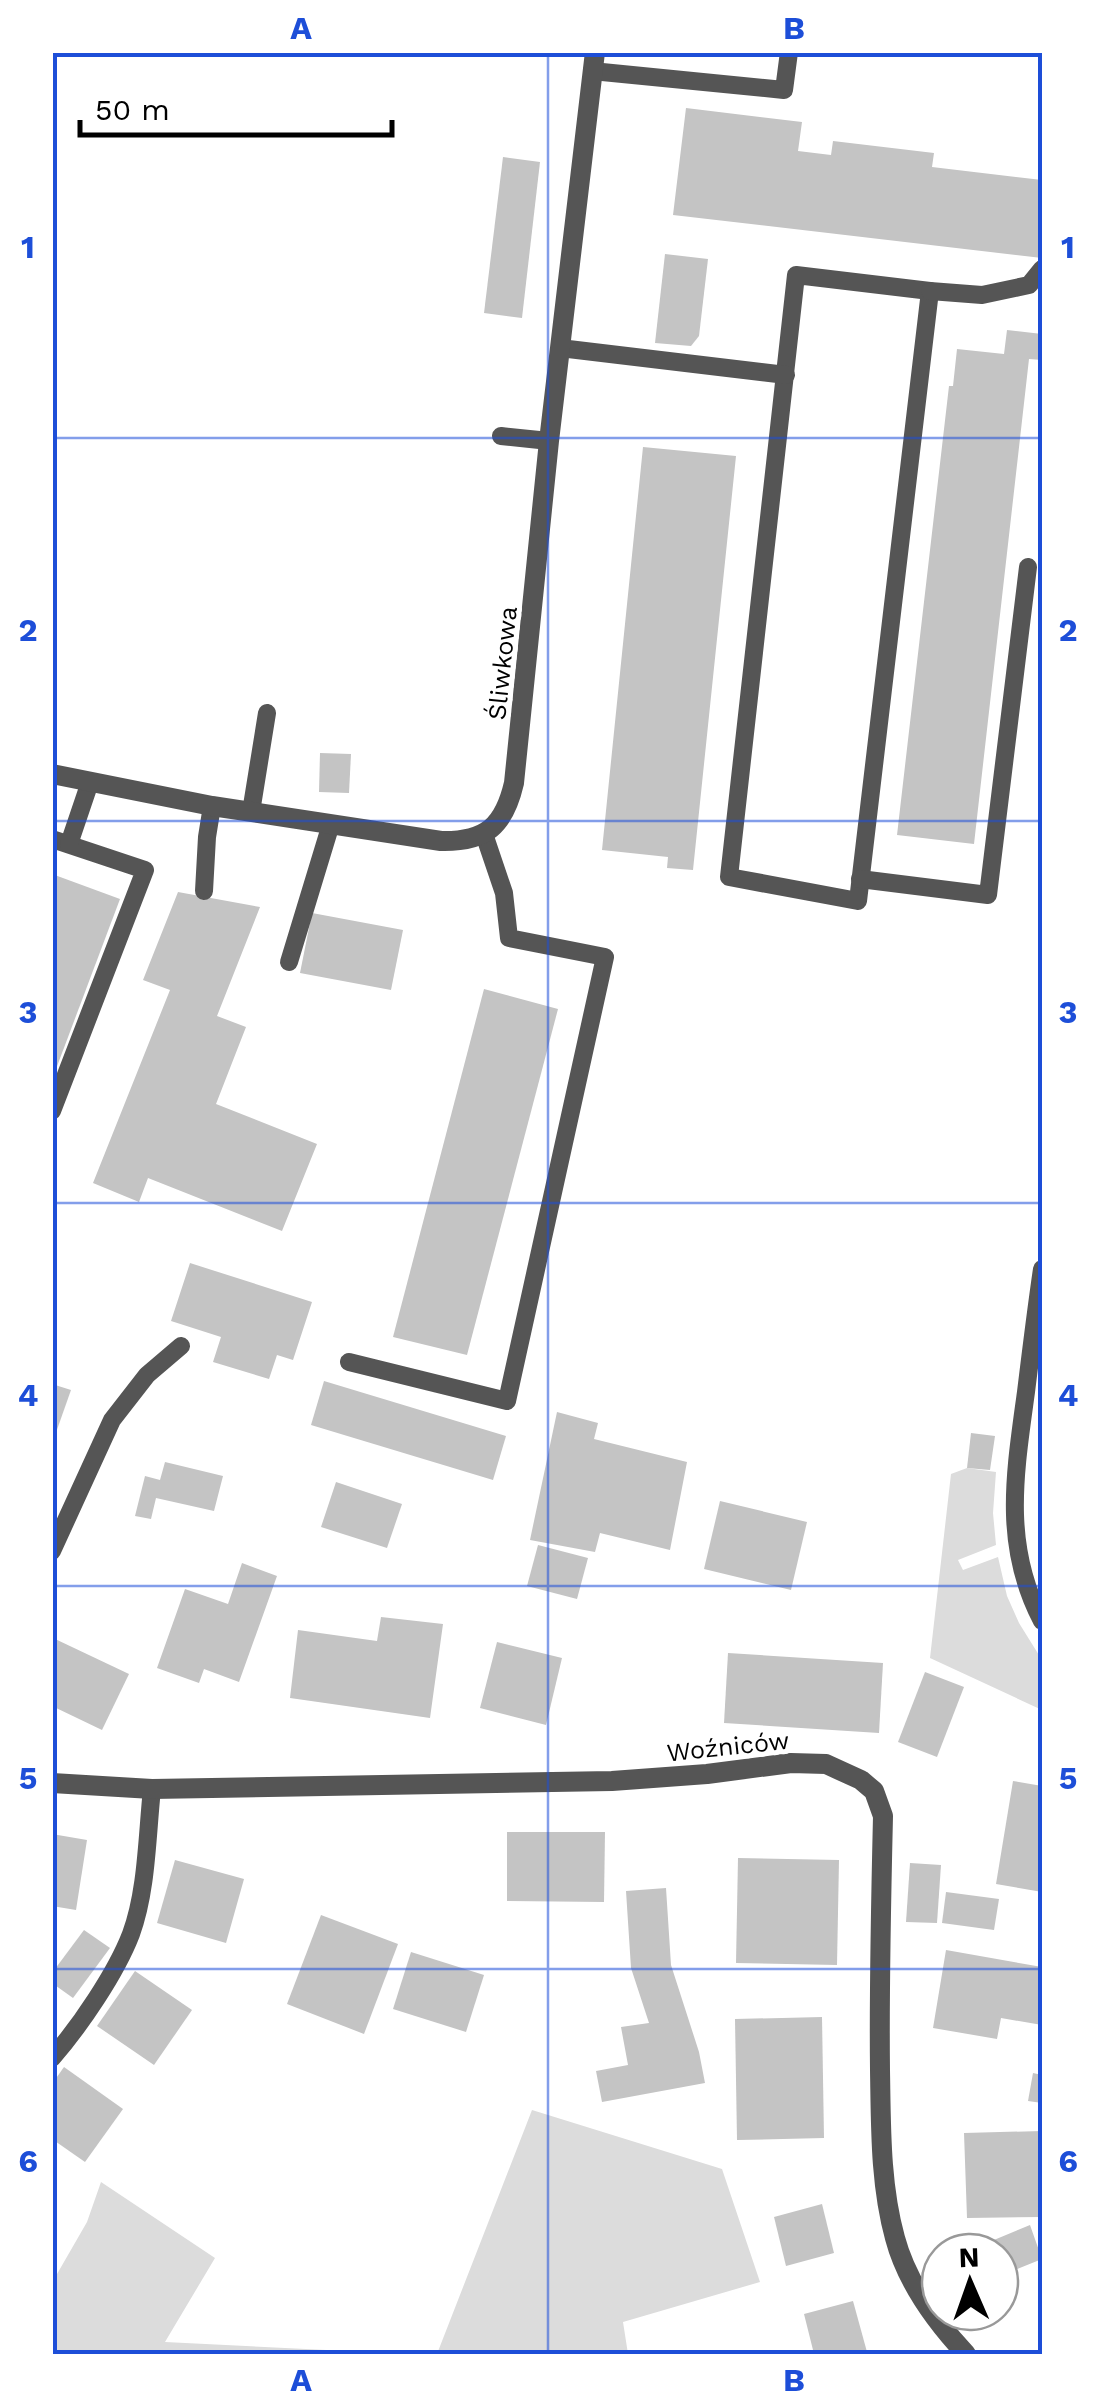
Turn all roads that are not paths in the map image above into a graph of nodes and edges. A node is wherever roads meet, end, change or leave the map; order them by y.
1 (789, 52) edge
2 (593, 62) edge
3 (1042, 269) edge
4 (930, 292) junction
5 (560, 348) junction
6 (786, 375) junction
7 (501, 436) dead end
8 (550, 442) junction
9 (1028, 567) dead end
10 (267, 713) dead end
11 (52, 774) edge
12 (90, 782) junction
13 (212, 806) junction
14 (251, 812) junction
15 (330, 824) junction
16 (484, 834) junction
17 (61, 841) edge
18 (860, 879) junction
19 (204, 891) dead end
20 (289, 962) dead end
21 (52, 1112) edge
22 (1042, 1269) edge
23 (181, 1346) dead end
24 (349, 1362) dead end
25 (52, 1551) edge
26 (1042, 1621) edge
27 (52, 1784) edge
28 (152, 1789) junction
29 (52, 2058) edge
30 (966, 2354) edge

1 - 2 lane
2 - 5 street, Śliwkowa
3 - 4 lane
4 - 6 lane
4 - 18 lane
5 - 6 lane
5 - 8 street, Śliwkowa
6 - 18 lane
7 - 8 lane
8 - 16 street, Śliwkowa
9 - 18 lane
10 - 14 lane
11 - 12 street
12 - 13 street
12 - 17 lane
13 - 14 street
13 - 19 lane
14 - 15 street
15 - 16 street
15 - 20 lane
16 - 24 lane
17 - 21 lane
22 - 26 lane
23 - 25 lane
27 - 28 street, Woźniców
28 - 29 lane
28 - 30 street, Woźniców

